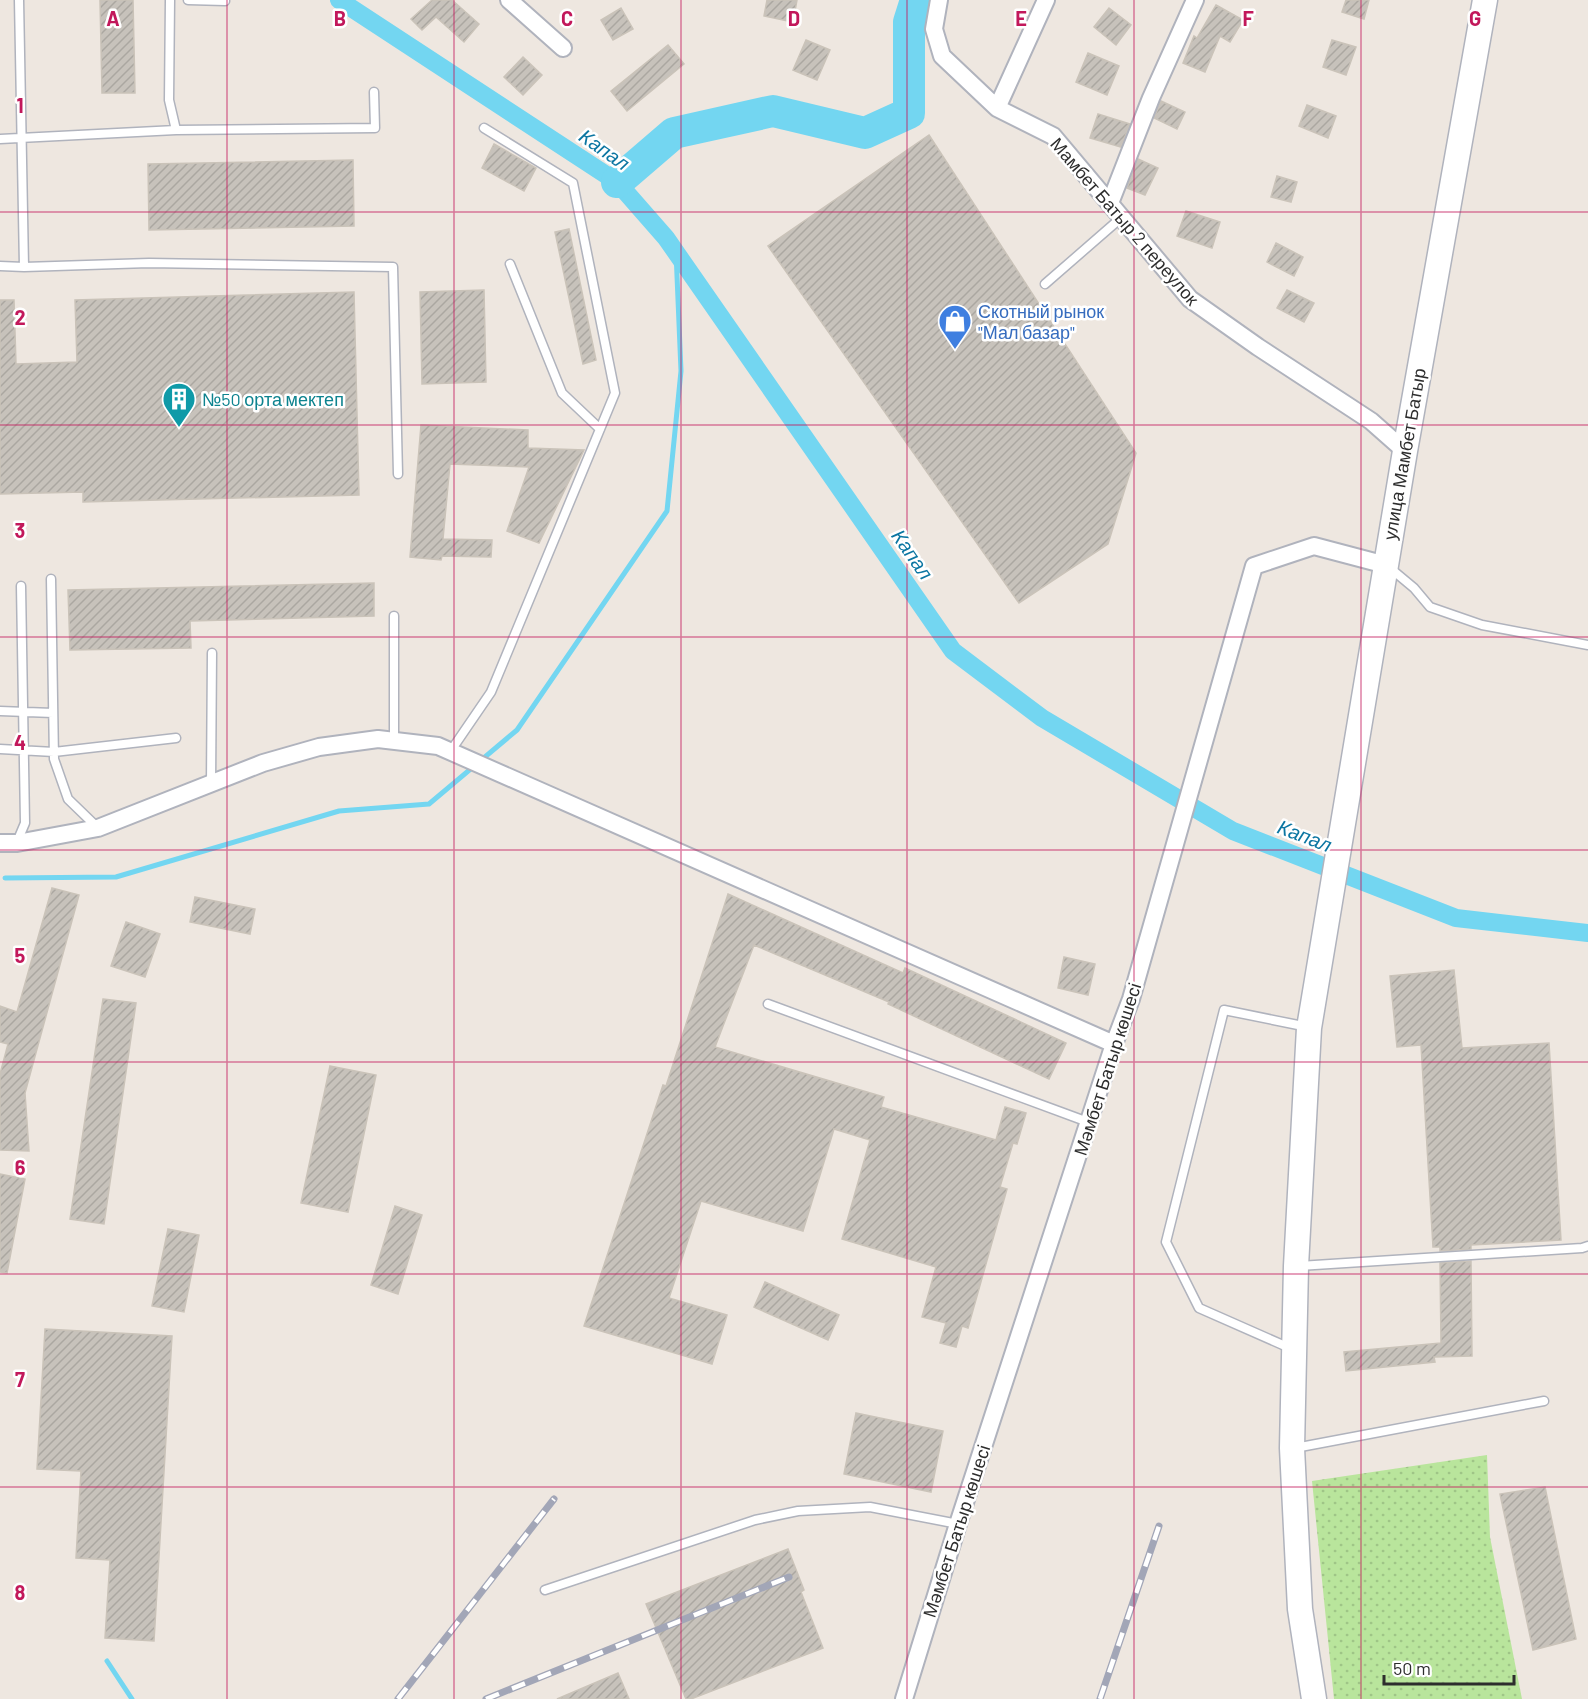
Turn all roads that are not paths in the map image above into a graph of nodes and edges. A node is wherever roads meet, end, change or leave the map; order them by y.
1 (19, 0) edge
2 (170, 0) edge
3 (188, 0) edge
4 (509, 0) edge
5 (939, 0) edge
6 (1046, 0) edge
7 (1195, 0) edge
8 (1485, 0) edge
9 (225, 1) edge
10 (563, 48) dead end
11 (374, 92) dead end
12 (997, 108) junction
13 (484, 128) dead end
14 (176, 130) junction
15 (21, 137) junction
16 (0, 139) edge
17 (1110, 203) junction
18 (1122, 217) junction
19 (510, 264) dead end
20 (0, 266) edge
21 (24, 267) junction
22 (1045, 284) dead end
23 (600, 429) junction
24 (1405, 451) junction
25 (398, 474) dead end
26 (1386, 565) junction
27 (51, 579) dead end
28 (21, 586) dead end
29 (394, 616) dead end
30 (1588, 645) edge
31 (212, 653) dead end
32 (0, 711) edge
33 (23, 711) junction
34 (53, 713) junction
35 (176, 738) dead end
36 (394, 741) junction
37 (0, 749) edge
38 (24, 750) junction
39 (54, 752) junction
40 (450, 752) junction
41 (211, 784) junction
42 (98, 828) junction
43 (8, 843) edge
44 (768, 1004) dead end
45 (1309, 1028) junction
46 (1114, 1044) junction
47 (1088, 1122) junction
48 (1588, 1246) edge
49 (1296, 1266) junction
50 (1293, 1349) junction
51 (1544, 1401) dead end
52 (1292, 1448) junction
53 (958, 1524) junction
54 (545, 1590) dead end
55 (904, 1699) edge
56 (1314, 1699) edge

1 - 15 lane
2 - 14 lane
3 - 9 lane
4 - 10 street
5 - 12 street, Мамбет Батыр 2 переулок
6 - 12 street
7 - 17 street
8 - 24 main road, улица Мамбет Батыр
11 - 14 lane
12 - 17 street, Мамбет Батыр 2 переулок
13 - 23 lane
14 - 15 lane
15 - 16 lane
15 - 21 lane
17 - 18 street, Мамбет Батыр 2 переулок
18 - 22 lane
18 - 24 street, Мамбет Батыр 2 переулок
19 - 23 lane
20 - 21 lane
21 - 25 lane
23 - 40 lane
24 - 26 main road, улица Мамбет Батыр
26 - 30 lane
26 - 45 main road, улица Мамбет Батыр
26 - 46 street, Мәмбет Батыр көшесі
27 - 34 lane
28 - 33 lane
29 - 36 lane
31 - 41 lane
32 - 33 lane
33 - 34 lane
33 - 38 lane
34 - 39 lane
35 - 39 lane
36 - 40 street
36 - 41 street
37 - 38 lane
38 - 39 lane
38 - 43 lane
39 - 42 lane
40 - 46 street
41 - 42 street
42 - 43 street
44 - 47 lane
45 - 49 main road
45 - 50 lane
46 - 47 street, Мәмбет Батыр көшесі
47 - 53 street, Мәмбет Батыр көшесі
48 - 49 lane
49 - 50 main road
50 - 52 main road
51 - 52 lane
52 - 56 main road
53 - 54 lane
53 - 55 street, Мәмбет Батыр көшесі

